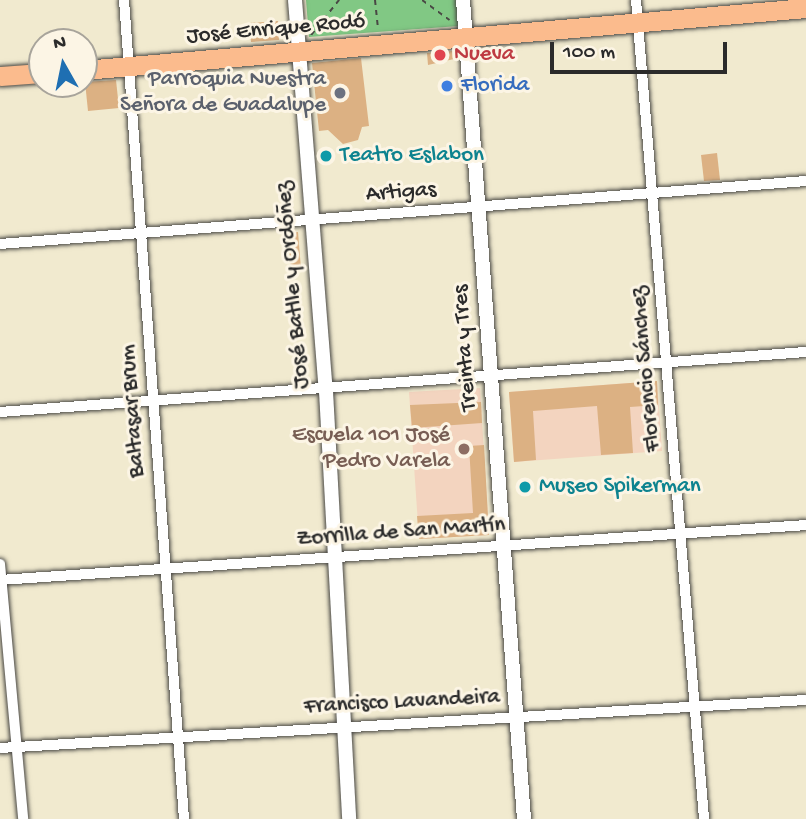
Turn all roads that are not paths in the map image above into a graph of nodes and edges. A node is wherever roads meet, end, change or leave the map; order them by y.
1 (124, 0) edge
2 (295, 0) edge
3 (463, 0) edge
4 (636, 0) edge
5 (806, 8) edge
6 (638, 24) junction
7 (467, 38) junction
8 (304, 45) junction
9 (129, 67) junction
10 (98, 69) edge
11 (28, 74) edge
12 (0, 76) edge
13 (806, 181) edge
14 (653, 194) junction
15 (479, 208) junction
16 (311, 221) junction
17 (142, 234) junction
18 (0, 244) edge
19 (806, 352) edge
20 (668, 365) junction
21 (491, 378) junction
22 (326, 391) junction
23 (154, 402) junction
24 (0, 412) edge
25 (806, 525) edge
26 (682, 535) junction
27 (504, 545) junction
28 (334, 560) junction
29 (0, 564) edge
30 (167, 570) junction
31 (1, 580) edge
32 (806, 700) edge
33 (696, 707) junction
34 (517, 717) junction
35 (344, 726) junction
36 (179, 737) junction
37 (16, 747) junction
38 (0, 748) edge
39 (23, 819) edge
40 (184, 819) edge
41 (349, 819) edge
42 (524, 819) edge
43 (704, 819) edge

1 - 9 street, Baltasar Brum
2 - 8 street, José Batlle y Ordóñez
3 - 7 street, Treinta y Tres
4 - 6 street, Florencio Sánchez
5 - 6 highway, José Enrique Rodó
6 - 7 highway, José Enrique Rodó
6 - 14 street, Florencio Sánchez
7 - 8 highway, José Enrique Rodó
7 - 15 street, Treinta y Tres
8 - 9 highway, José Enrique Rodó
8 - 16 street, José Batlle y Ordóñez
9 - 10 highway, José Enrique Rodó
9 - 17 street, Baltasar Brum
11 - 12 highway
13 - 14 street, Artigas
14 - 15 street, Artigas
14 - 20 street, Florencio Sánchez
15 - 16 street, Artigas
15 - 21 street, Treinta y Tres
16 - 17 street, Artigas
16 - 22 street, José Batlle y Ordóñez
17 - 18 street, Artigas
17 - 23 street, Baltasar Brum
19 - 20 street
20 - 21 street
20 - 26 street, Florencio Sánchez
21 - 22 street
21 - 27 street, Treinta y Tres
22 - 23 street
22 - 28 street, José Batlle y Ordóñez
23 - 24 street
23 - 30 street, Baltasar Brum
25 - 26 street, Zorrilla de San Martín
26 - 27 street, Zorrilla de San Martín
26 - 33 street, Florencio Sánchez
27 - 28 street, Zorrilla de San Martín
27 - 34 street, Treinta y Tres
28 - 30 street, Zorrilla de San Martín
28 - 35 street, José Batlle y Ordóñez
29 - 31 street
30 - 31 street, Zorrilla de San Martín
30 - 36 street, Baltasar Brum
31 - 37 street
32 - 33 street, Francisco Lavandeira
33 - 34 street, Francisco Lavandeira
33 - 43 street, Florencio Sánchez
34 - 35 street, Francisco Lavandeira
34 - 42 street, Treinta y Tres
35 - 36 street, Francisco Lavandeira
35 - 41 street, José Batlle y Ordóñez
36 - 37 street, Francisco Lavandeira
36 - 40 street, Baltasar Brum
37 - 38 street, Francisco Lavandeira
37 - 39 street

